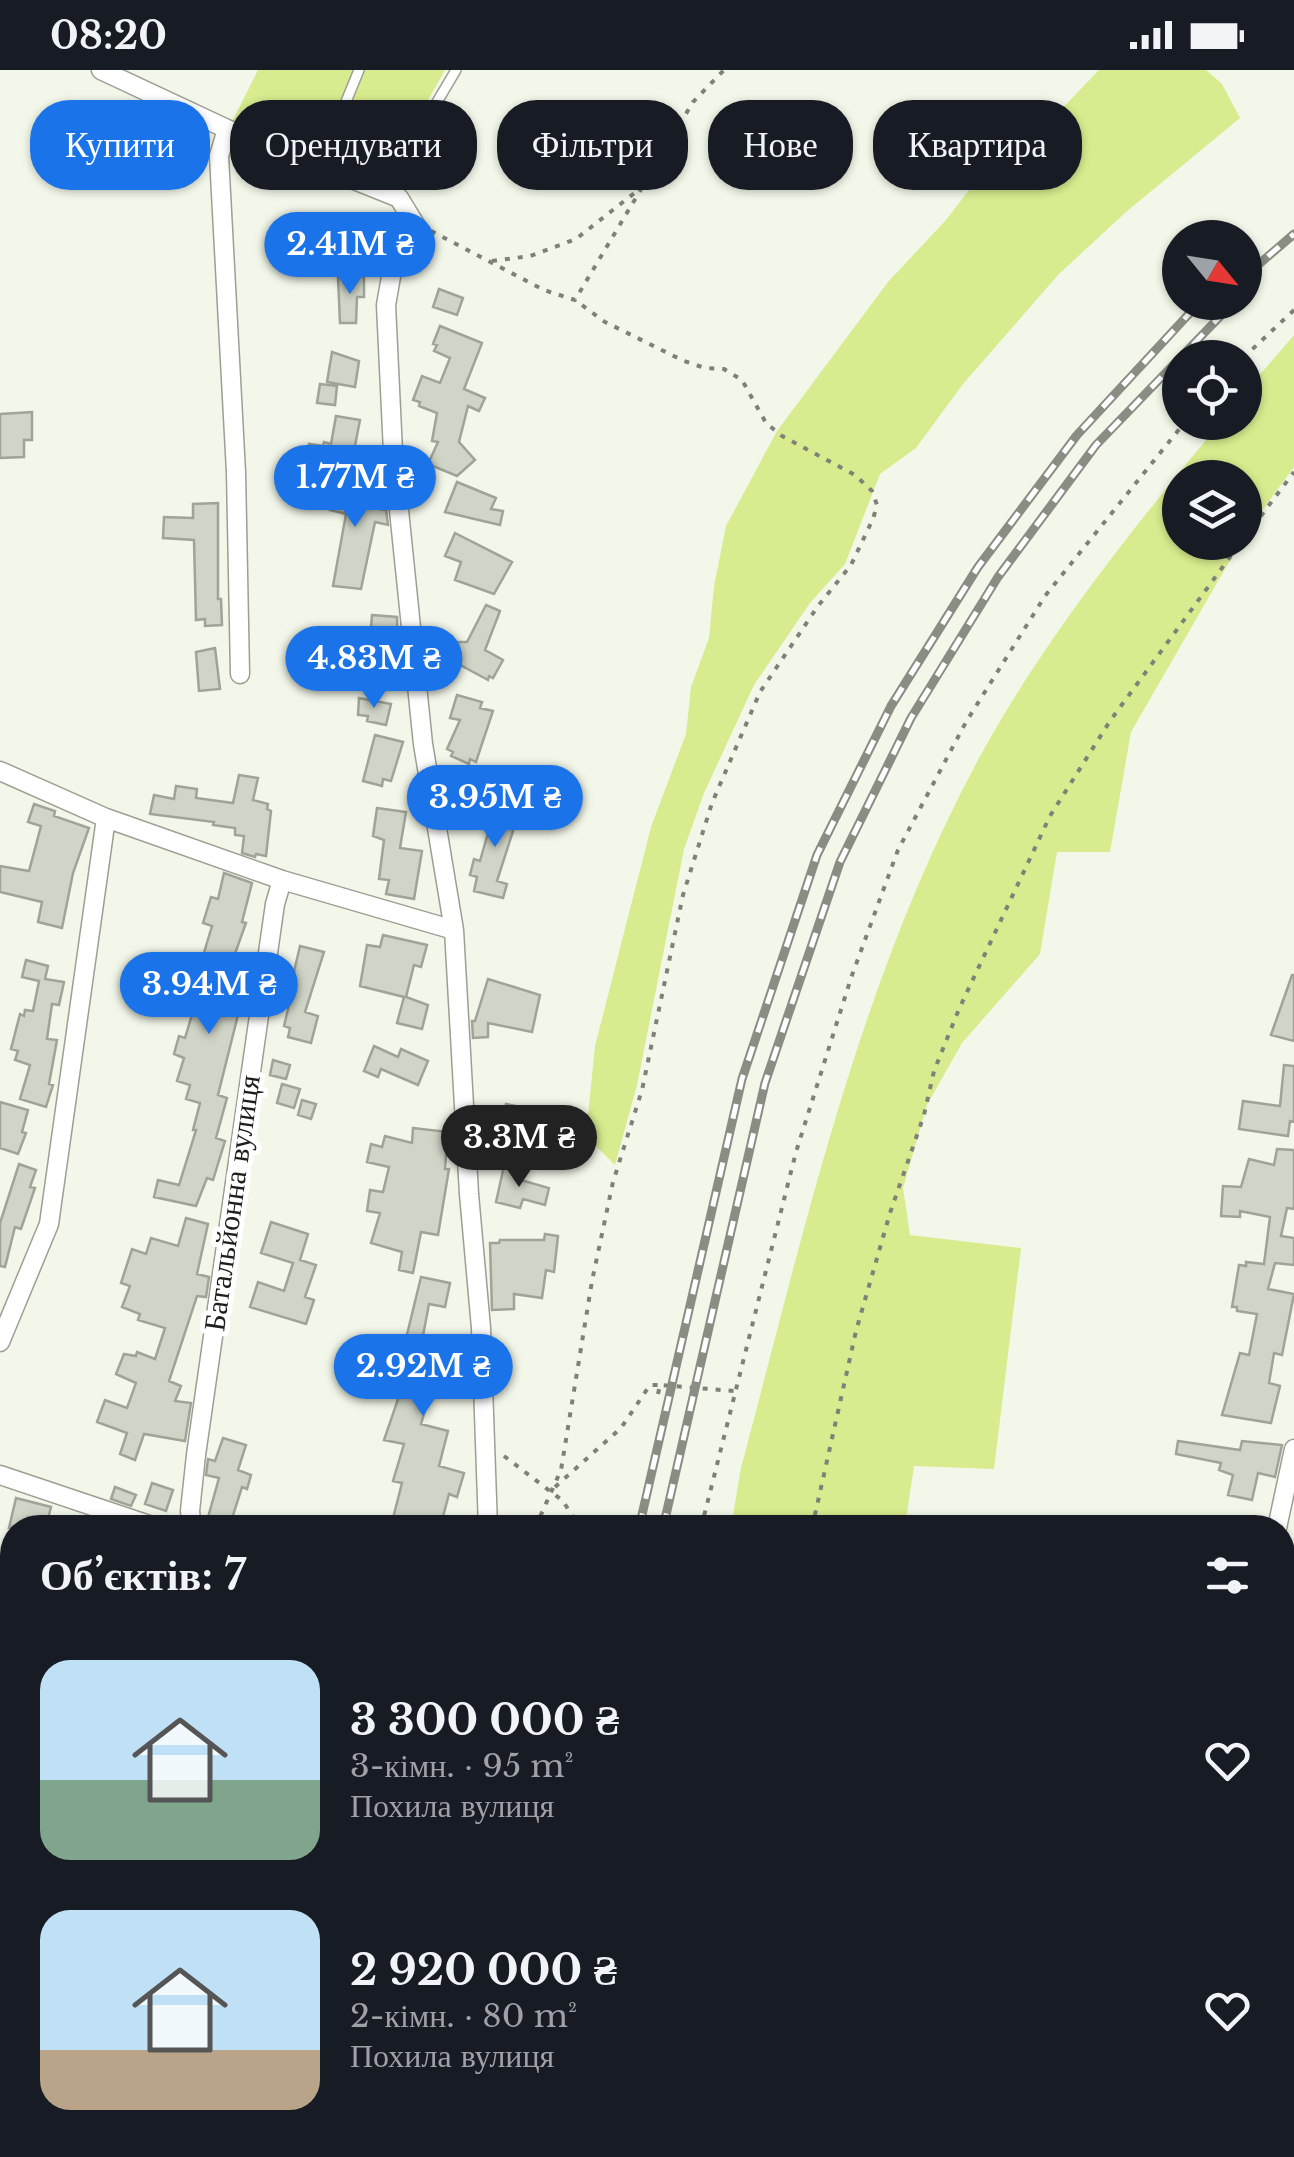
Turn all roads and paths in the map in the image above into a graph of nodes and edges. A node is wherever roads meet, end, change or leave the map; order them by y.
1 (358, 70) edge
2 (456, 70) edge
3 (724, 70) edge
4 (106, 71) edge
5 (346, 100) edge
6 (688, 112) edge
7 (227, 130) junction
8 (230, 131) edge
9 (379, 190) edge
10 (638, 190) edge
11 (640, 190) edge
12 (398, 198) junction
13 (416, 226) junction
14 (492, 260) junction
15 (575, 300) junction
16 (1294, 310) edge
17 (1262, 340) edge
18 (1170, 440) edge
19 (1294, 472) edge
20 (1262, 514) edge
21 (1228, 560) edge
22 (240, 674) dead end
23 (0, 771) edge
24 (106, 818) junction
25 (282, 880) junction
26 (454, 930) junction
27 (0, 1342) edge
28 (660, 1385) junction
29 (734, 1392) junction
30 (658, 1394) dead end
31 (487, 1440) junction
32 (1294, 1449) edge
33 (0, 1475) edge
34 (551, 1491) junction
35 (119, 1515) edge
36 (190, 1515) edge
37 (488, 1515) edge
38 (541, 1515) edge
39 (571, 1515) edge
40 (704, 1515) edge
41 (815, 1515) edge
42 (1280, 1515) edge

1 - 5 lane
2 - 12 lane
3 - 6 path
4 - 7 street
7 - 8 street
7 - 22 street
9 - 12 street
10 - 14 path
11 - 15 path
12 - 13 street
13 - 14 path
13 - 26 street
14 - 15 path
15 - 34 path
16 - 17 path
18 - 29 path
19 - 20 path
21 - 41 path
23 - 24 street
24 - 25 street
24 - 27 street
25 - 26 street
25 - 36 street, Батальйонна вулиця
26 - 31 street
28 - 29 path
28 - 30 path
28 - 34 path
29 - 40 path
31 - 34 path
31 - 37 street
32 - 42 street
33 - 35 street
34 - 38 path
34 - 39 path

